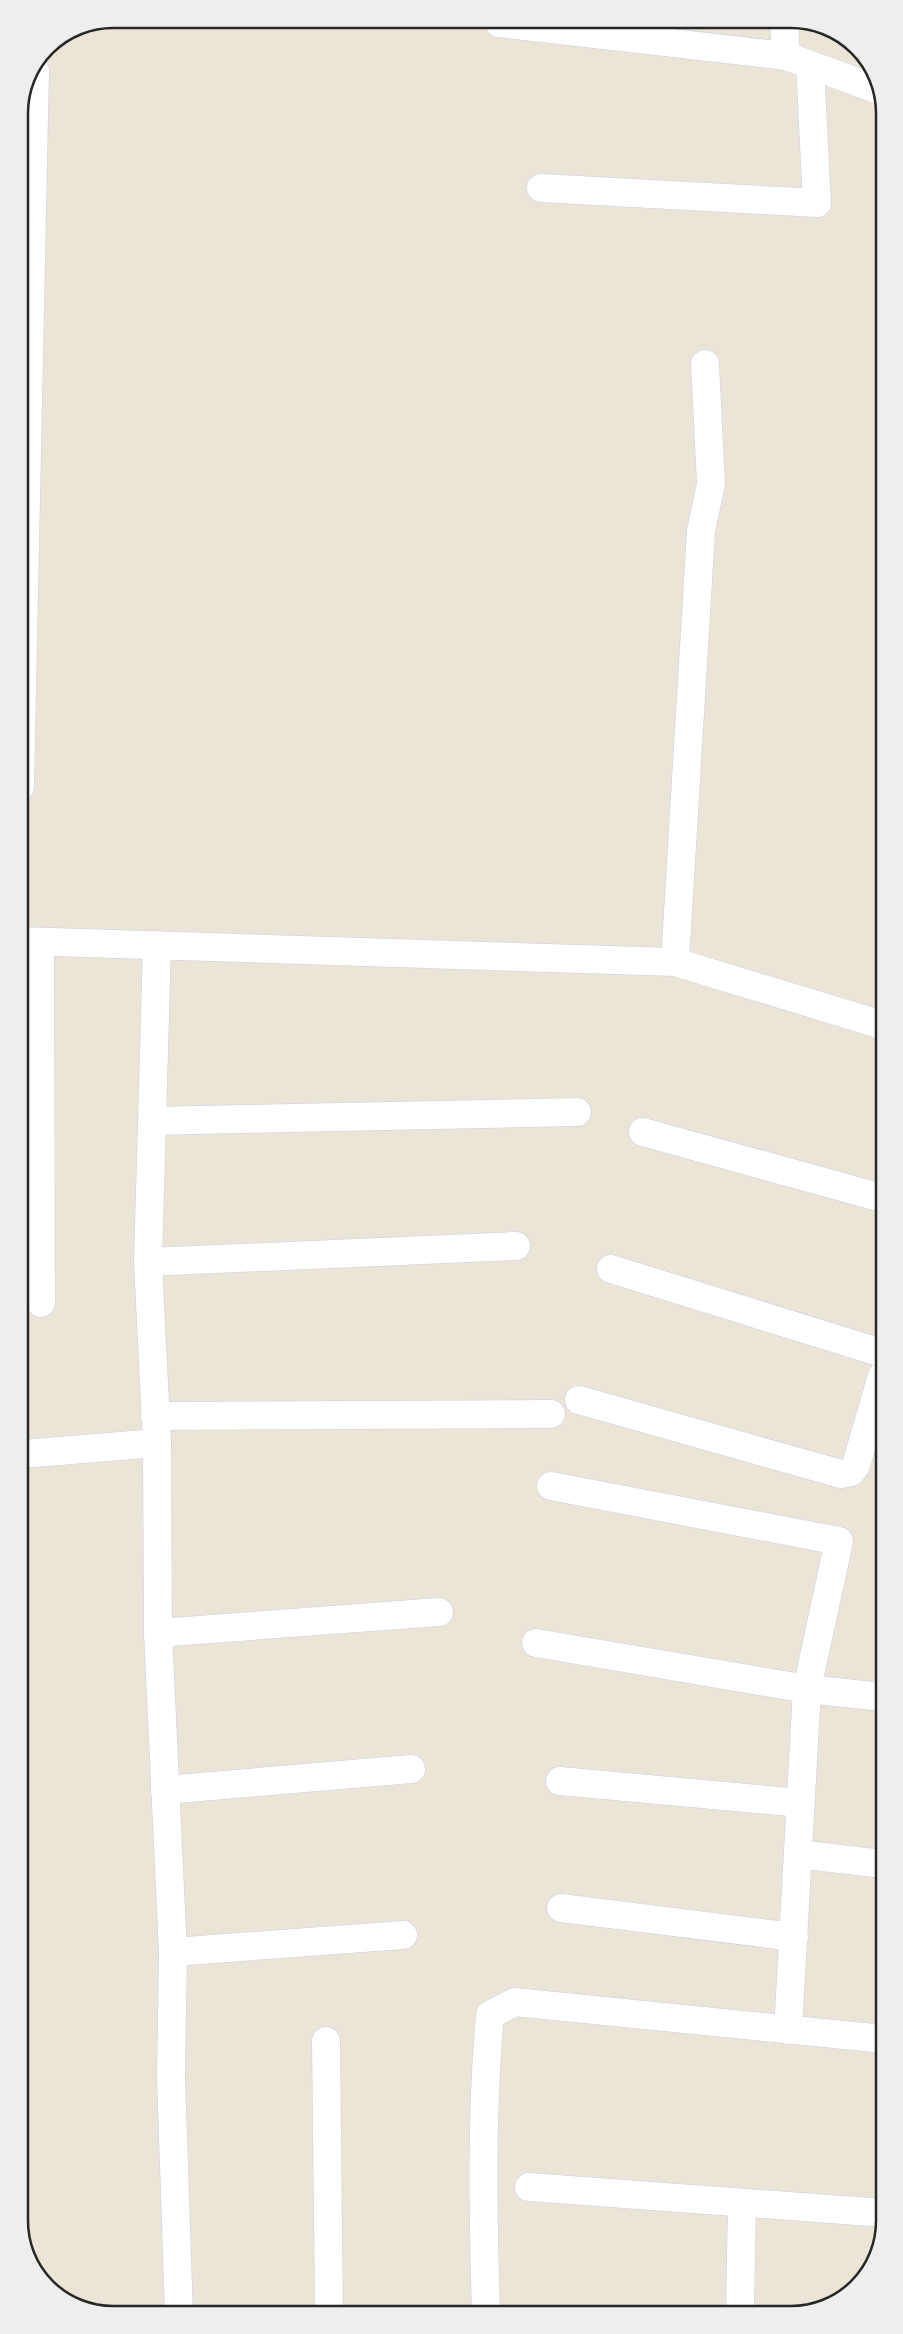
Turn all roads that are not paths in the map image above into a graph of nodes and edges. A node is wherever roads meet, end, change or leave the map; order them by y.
1 (539, 28) edge
2 (787, 28) edge
3 (798, 60) junction
4 (33, 83) edge
5 (872, 87) edge
6 (28, 113) edge
7 (541, 188) dead end
8 (705, 364) dead end
9 (30, 941) edge
10 (157, 945) junction
11 (675, 962) junction
12 (876, 1023) edge
13 (577, 1112) dead end
14 (152, 1121) junction
15 (642, 1132) dead end
16 (31, 1143) edge
17 (876, 1196) edge
18 (516, 1246) dead end
19 (148, 1262) junction
20 (611, 1268) dead end
21 (34, 1287) edge
22 (876, 1351) edge
23 (876, 1397) edge
24 (579, 1400) dead end
25 (551, 1414) dead end
26 (156, 1416) junction
27 (157, 1444) junction
28 (28, 1454) edge
29 (551, 1486) dead end
30 (439, 1612) dead end
31 (158, 1633) junction
32 (536, 1643) dead end
33 (807, 1689) junction
34 (876, 1696) edge
35 (411, 1769) dead end
36 (560, 1781) dead end
37 (165, 1790) junction
38 (801, 1803) junction
39 (798, 1854) junction
40 (876, 1863) edge
41 (561, 1908) dead end
42 (403, 1935) dead end
43 (794, 1937) junction
44 (173, 1952) junction
45 (788, 2030) junction
46 (876, 2038) edge
47 (326, 2041) dead end
48 (530, 2187) dead end
49 (742, 2203) junction
50 (876, 2212) edge
51 (179, 2306) edge
52 (329, 2306) edge
53 (486, 2306) edge
54 (740, 2306) edge

1 - 3 street
2 - 3 street
3 - 5 street
3 - 7 street
4 - 6 street
8 - 11 street
9 - 10 street
9 - 16 street
10 - 11 street
10 - 14 street
11 - 12 street
13 - 14 street
14 - 19 street
15 - 17 street
16 - 21 street
18 - 19 street
19 - 26 street
20 - 22 street
23 - 24 street
25 - 26 street
26 - 27 street
27 - 28 street
27 - 31 street
29 - 33 street
30 - 31 street
31 - 37 street
32 - 33 street
33 - 34 street
33 - 38 street
35 - 37 street
36 - 38 street
37 - 44 street
38 - 39 street
39 - 40 street
39 - 43 street
41 - 43 street
42 - 44 street
43 - 45 street
44 - 51 street
45 - 46 street
45 - 53 street
47 - 52 street
48 - 49 street
49 - 50 street
49 - 54 street

